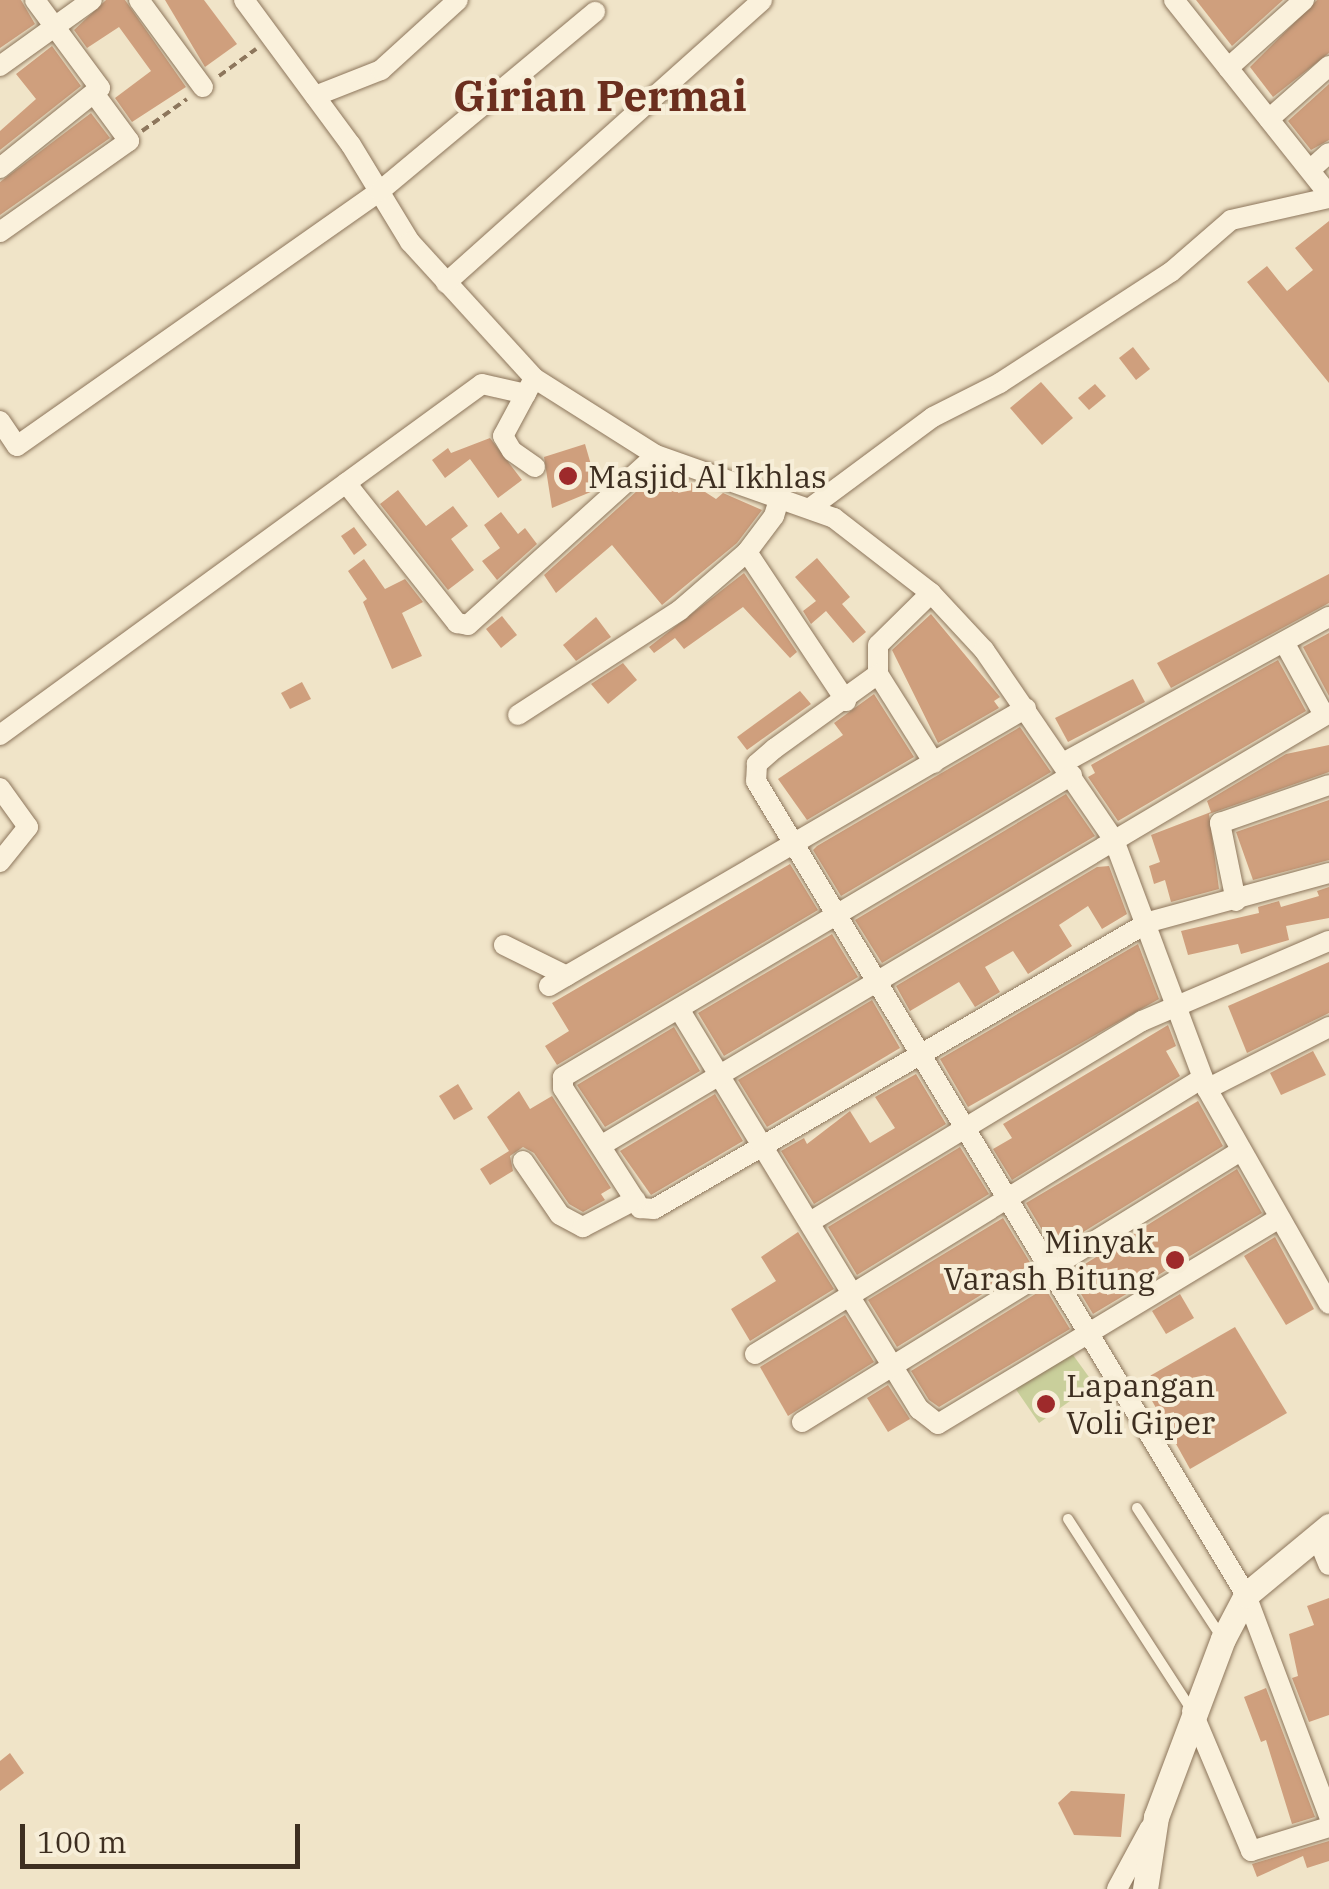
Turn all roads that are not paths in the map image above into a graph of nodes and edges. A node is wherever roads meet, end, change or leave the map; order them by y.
1 (36, 0) edge
2 (92, 0) edge
3 (139, 0) edge
4 (244, 0) edge
5 (458, 0) edge
6 (762, 0) edge
7 (1304, 0) edge
8 (1186, 4) edge
9 (595, 12) dead end
10 (55, 26) junction
11 (0, 66) edge
12 (1329, 66) edge
13 (1228, 68) junction
14 (203, 87) dead end
15 (96, 96) junction
16 (315, 96) junction
17 (1269, 119) junction
18 (1329, 153) edge
19 (0, 168) edge
20 (1310, 170) junction
21 (380, 191) junction
22 (1329, 196) edge
23 (0, 232) edge
24 (446, 283) junction
25 (530, 386) junction
26 (0, 421) edge
27 (656, 454) junction
28 (535, 467) dead end
29 (346, 483) junction
30 (780, 496) junction
31 (813, 506) junction
32 (747, 552) junction
33 (931, 593) junction
34 (1329, 618) edge
35 (1284, 642) junction
36 (878, 674) junction
37 (846, 701) junction
38 (1026, 708) junction
39 (1326, 714) edge
40 (518, 715) dead end
41 (0, 735) edge
42 (934, 763) junction
43 (1068, 769) junction
44 (1329, 785) edge
45 (0, 788) edge
46 (1114, 840) junction
47 (798, 844) junction
48 (0, 862) edge
49 (1329, 873) edge
50 (1236, 901) junction
51 (840, 914) junction
52 (1150, 922) junction
53 (1329, 941) edge
54 (504, 945) dead end
55 (880, 981) junction
56 (1180, 1004) junction
57 (679, 1009) junction
58 (1329, 1027) edge
59 (924, 1052) junction
60 (720, 1077) junction
61 (1205, 1084) junction
62 (968, 1129) junction
63 (762, 1144) junction
64 (602, 1146) junction
65 (1239, 1152) junction
66 (523, 1161) dead end
67 (1009, 1196) junction
68 (635, 1200) junction
69 (1278, 1219) junction
70 (810, 1222) junction
71 (1050, 1267) junction
72 (851, 1296) junction
73 (1329, 1304) edge
74 (1089, 1332) junction
75 (755, 1354) dead end
76 (891, 1366) junction
77 (802, 1422) dead end
78 (1137, 1508) dead end
79 (1068, 1519) dead end
80 (1323, 1531) edge
81 (1329, 1565) edge
82 (1246, 1594) junction
83 (1223, 1639) junction
84 (1192, 1711) junction
85 (1329, 1816) edge
86 (1156, 1817) junction
87 (1329, 1827) edge
88 (1117, 1889) edge
89 (1145, 1889) edge

1 - 10 street
2 - 10 street
3 - 14 street
4 - 16 street
5 - 16 street
6 - 24 street
7 - 13 street
8 - 13 street
9 - 21 street
10 - 11 street
10 - 15 street
12 - 17 street
13 - 17 street
15 - 19 street
15 - 23 street
16 - 21 street
17 - 20 street
18 - 20 street
20 - 22 street
21 - 24 street
21 - 26 street
22 - 31 street
24 - 25 street
25 - 27 street
25 - 28 street
25 - 29 street
27 - 29 street
27 - 30 street
29 - 41 street
30 - 31 street
30 - 32 street
31 - 33 street
32 - 37 street
32 - 40 street
33 - 36 street
33 - 38 street
34 - 35 street
35 - 39 street
35 - 43 street
36 - 37 street
36 - 42 street
37 - 47 street
38 - 42 street
38 - 43 street
39 - 46 street
42 - 47 street
43 - 46 street
43 - 51 street
44 - 50 street
45 - 48 street
46 - 52 street
46 - 55 street
47 - 51 street
47 - 54 street
49 - 50 street
50 - 52 street
51 - 55 street
51 - 57 street
52 - 56 street
52 - 59 street
53 - 56 street
55 - 59 street
55 - 60 street
56 - 61 street
56 - 62 street
57 - 60 street
57 - 64 street
58 - 61 street
59 - 62 street
59 - 63 street
60 - 63 street
60 - 64 street
61 - 65 street
61 - 67 street
62 - 67 street
62 - 70 street
63 - 68 street
63 - 70 street
64 - 68 street
65 - 69 street
65 - 71 street
66 - 68 street
67 - 71 street
67 - 72 street
69 - 73 street
69 - 74 street
70 - 72 street
71 - 74 street
71 - 76 street
72 - 75 street
72 - 76 street
74 - 76 street
74 - 82 street
76 - 77 street
78 - 83 lane
79 - 84 lane
80 - 81 street
80 - 82 street
82 - 83 street
82 - 85 street
83 - 84 street
84 - 86 street
84 - 87 street
86 - 88 street
86 - 89 street

